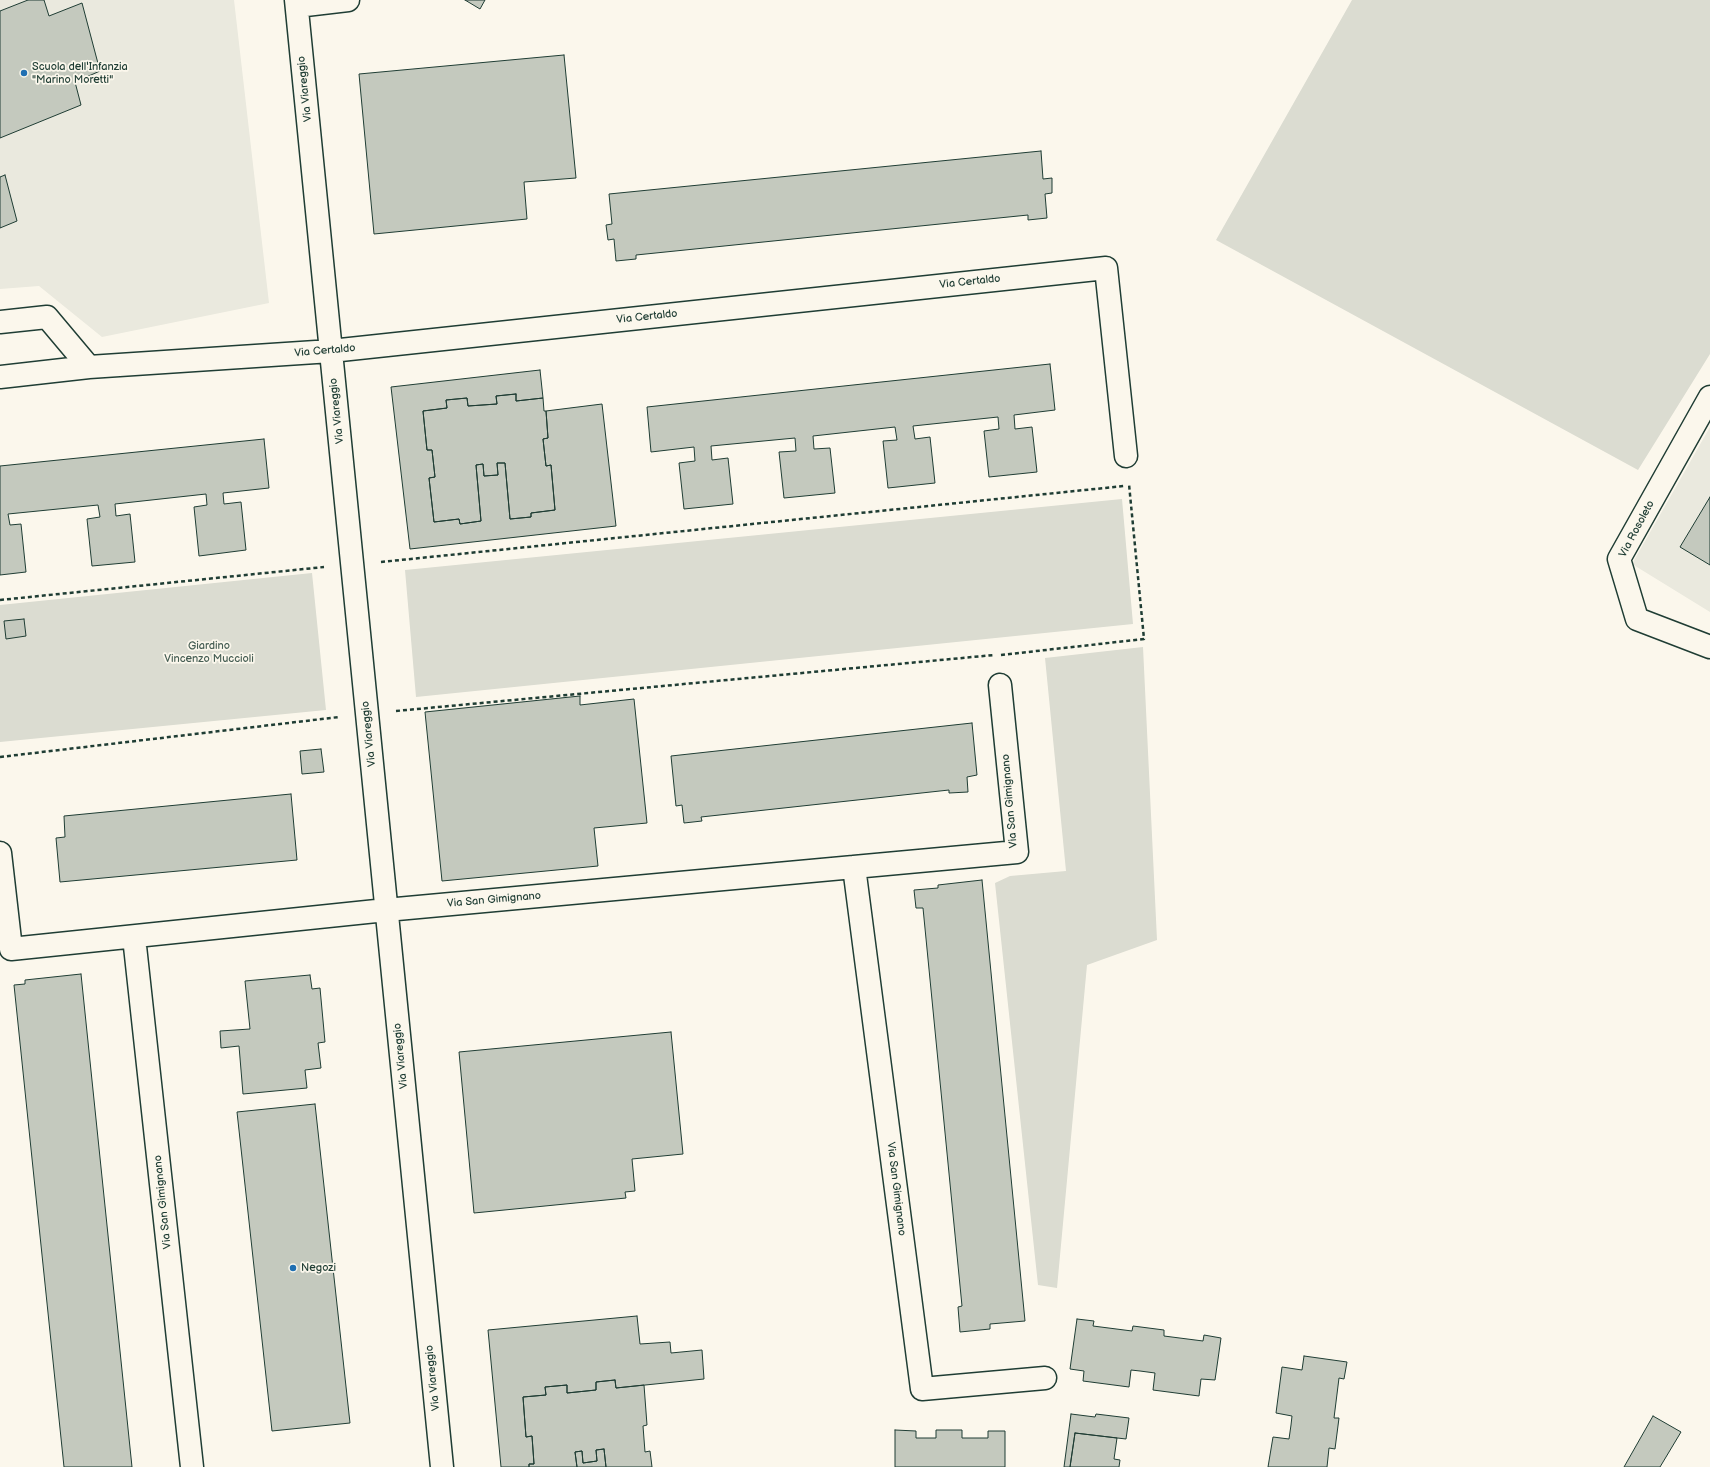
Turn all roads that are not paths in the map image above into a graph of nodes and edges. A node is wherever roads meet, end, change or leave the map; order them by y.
1 (348, 0) edge
2 (297, 3) edge
3 (0, 322) edge
4 (330, 351) junction
5 (89, 368) junction
6 (0, 377) edge
7 (1710, 396) edge
8 (1126, 456) road end
9 (1710, 647) edge
10 (1000, 685) dead end
11 (0, 853) edge
12 (854, 867) junction
13 (386, 910) junction
14 (134, 937) junction
15 (1045, 1378) dead end
16 (192, 1467) edge
17 (442, 1467) edge

1 - 2 street
2 - 4 street, Via Viareggio
3 - 5 street
4 - 5 street, Via Certaldo
4 - 8 street, Via Certaldo
4 - 13 street, Via Viareggio
5 - 6 street, Via Certaldo
7 - 9 street, Via Rosoleto
10 - 12 street, Via San Gimignano
11 - 14 street, Via San Gimignano
12 - 13 street, Via San Gimignano
12 - 15 street, Via San Gimignano
13 - 14 street, Via San Gimignano
13 - 17 street, Via Viareggio
14 - 16 street, Via San Gimignano

